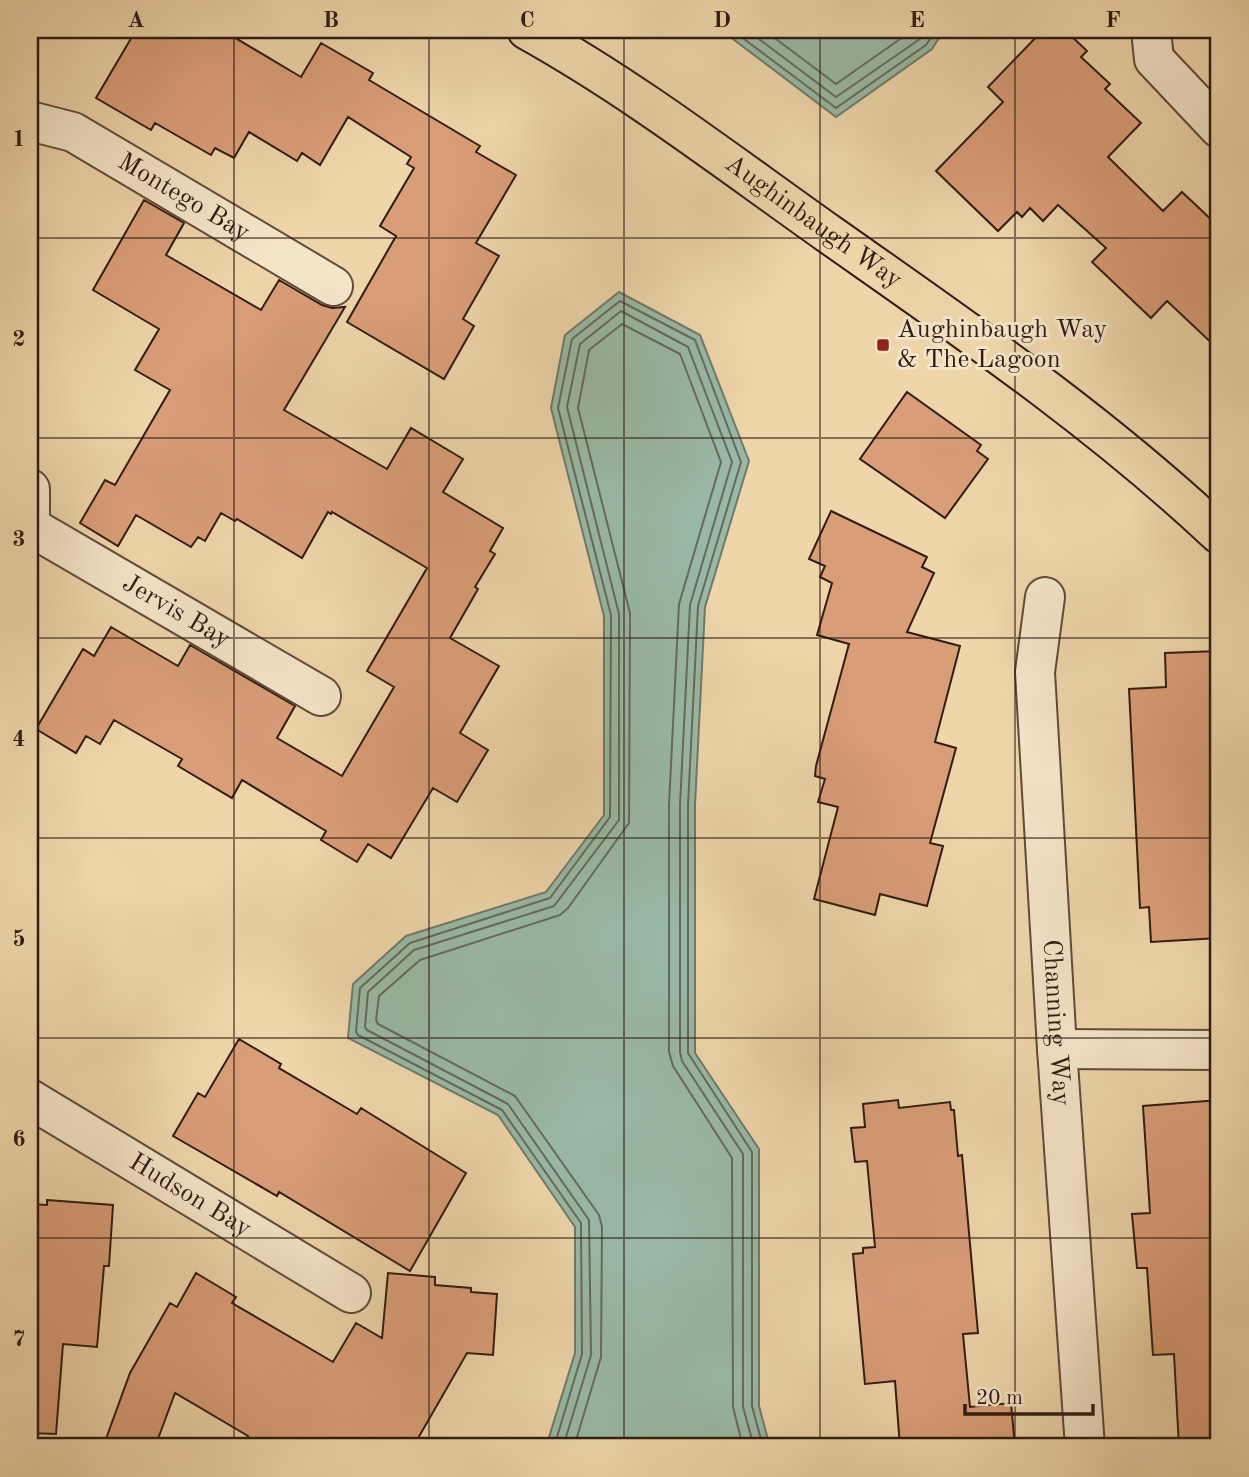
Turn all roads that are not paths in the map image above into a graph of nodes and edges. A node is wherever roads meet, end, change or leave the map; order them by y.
1 (527, 30) edge
2 (1151, 30) edge
3 (30, 121) edge
4 (1219, 128) edge
5 (333, 286) dead end
6 (30, 489) edge
7 (31, 527) edge
8 (30, 534) edge
9 (1219, 534) edge
10 (1045, 597) dead end
11 (321, 696) dead end
12 (1057, 1049) junction
13 (1219, 1050) edge
14 (30, 1099) edge
15 (351, 1293) dead end
16 (1086, 1447) edge

1 - 9 main road, Aughinbaugh Way
2 - 4 street
3 - 5 street, Montego Bay
6 - 7 street
7 - 8 street
7 - 11 street, Jervis Bay
10 - 12 street, Channing Way
12 - 13 street
12 - 16 street, Channing Way
14 - 15 street, Hudson Bay

